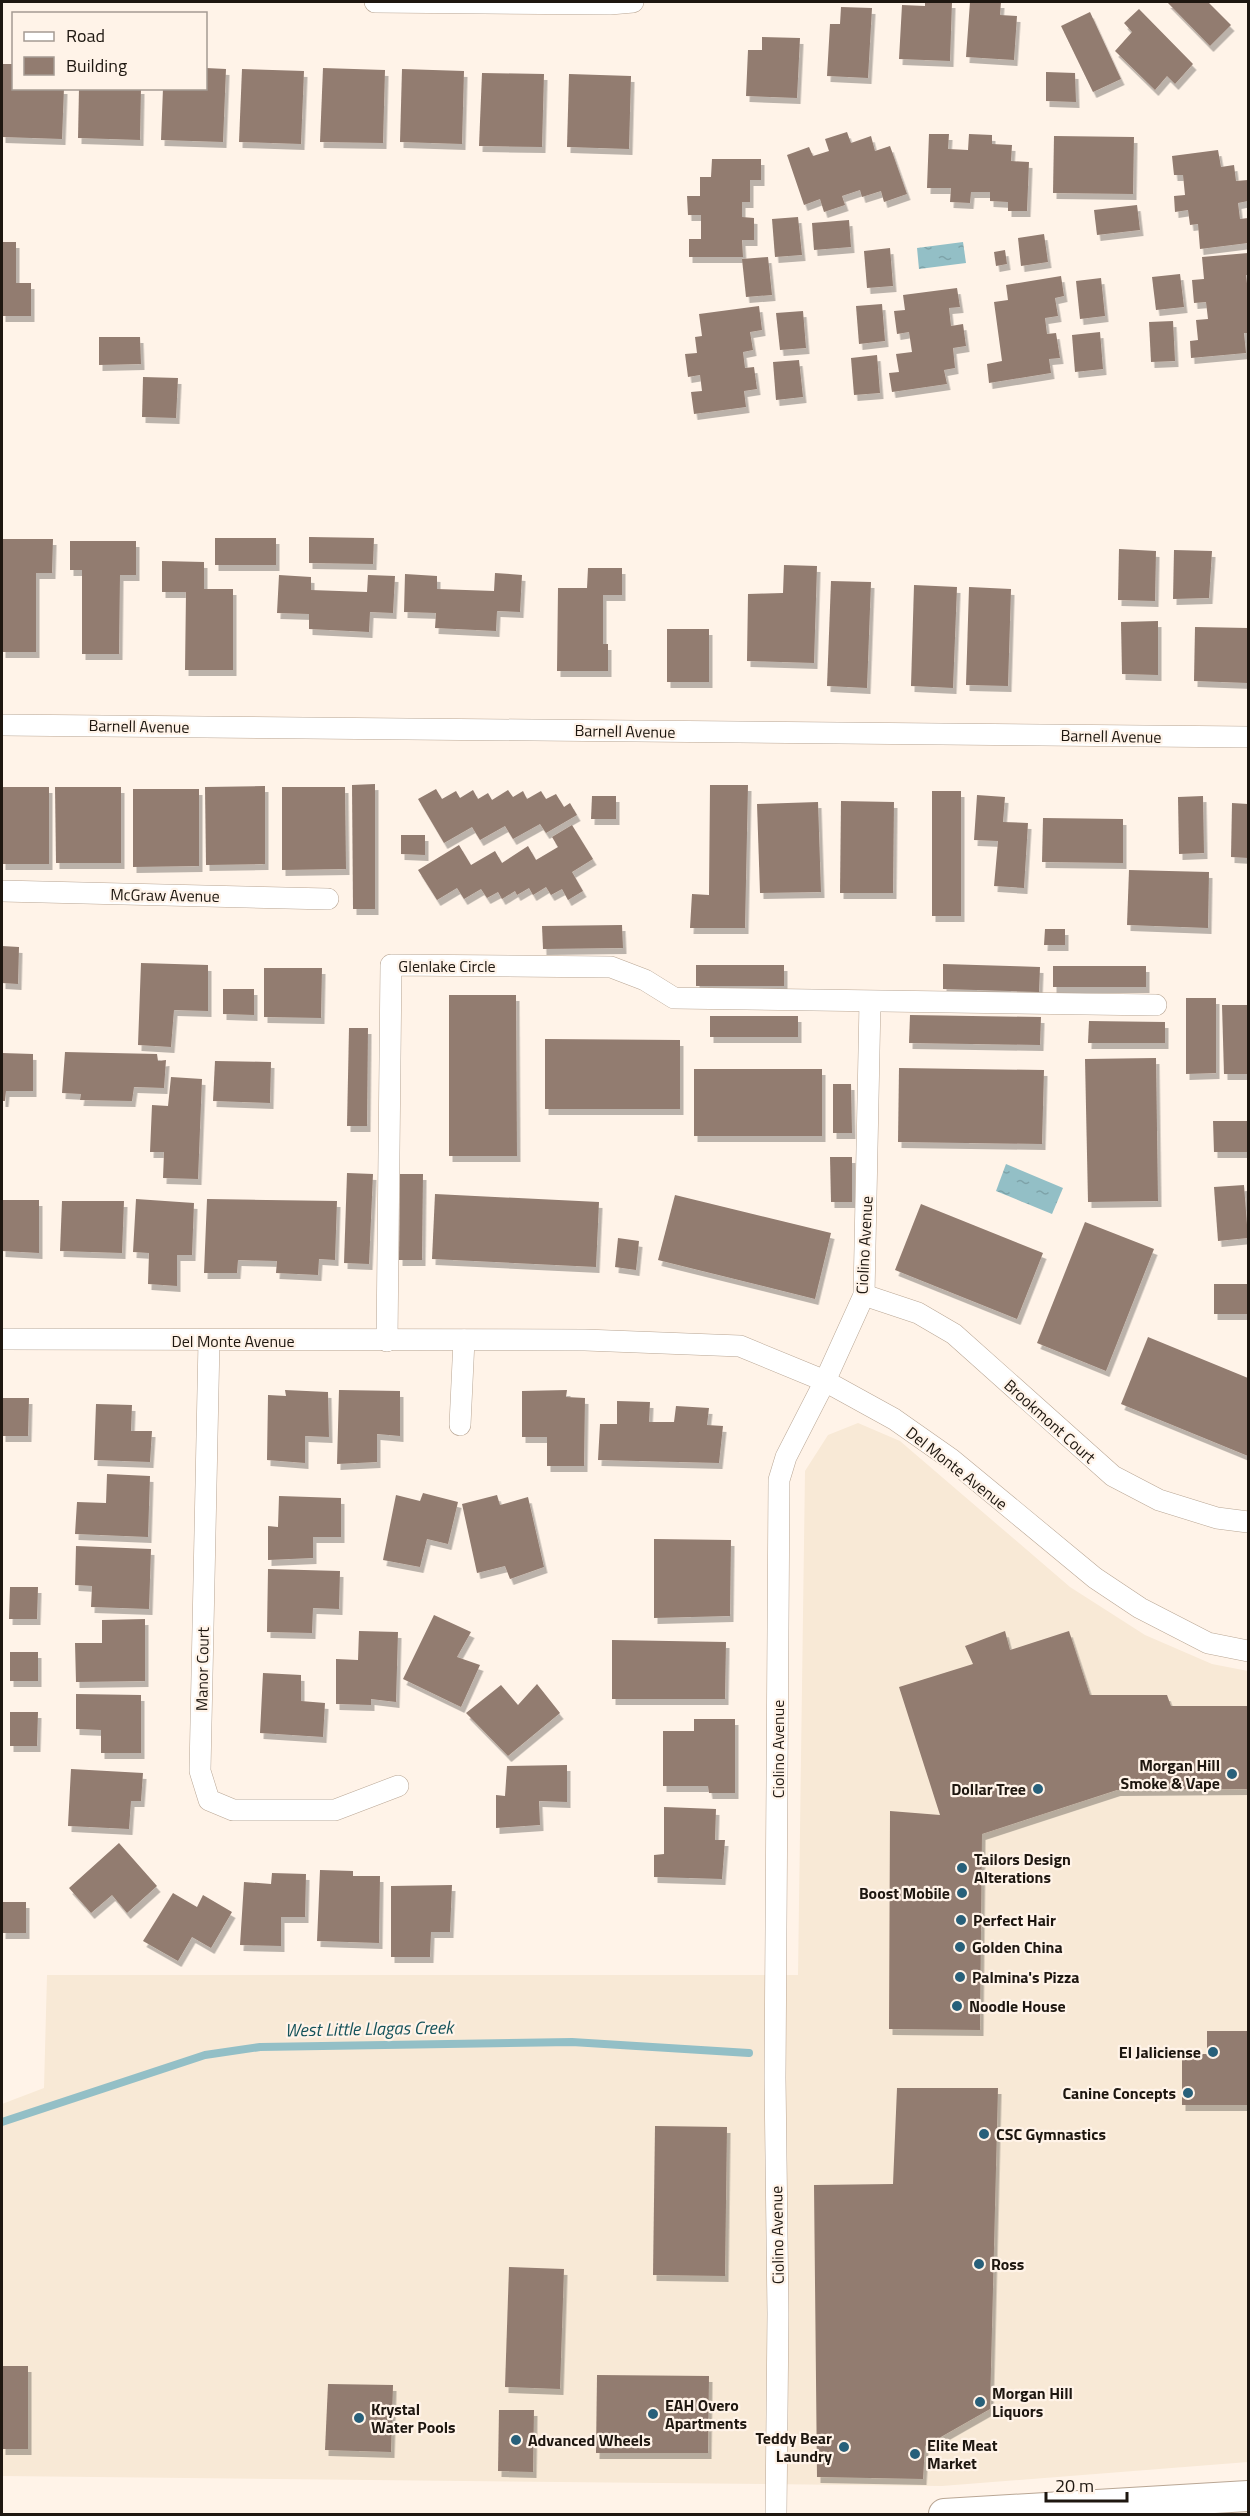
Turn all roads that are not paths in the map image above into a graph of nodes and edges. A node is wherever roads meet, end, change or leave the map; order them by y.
1 (375, 2) edge
2 (633, 2) edge
3 (2, 725) edge
4 (1248, 737) edge
5 (2, 891) edge
6 (328, 899) dead end
7 (870, 1002) junction
8 (1156, 1005) dead end
9 (864, 1294) junction
10 (2, 1339) edge
11 (464, 1340) junction
12 (209, 1341) junction
13 (387, 1341) junction
14 (825, 1381) junction
15 (460, 1425) dead end
16 (1248, 1522) edge
17 (1248, 1651) edge
18 (398, 1786) dead end
19 (1248, 2496) edge
20 (776, 2514) edge
21 (944, 2514) edge

1 - 2 street
3 - 4 street, Barnell Avenue
5 - 6 street, McGraw Avenue
7 - 8 street
7 - 9 street, Ciolino Avenue
7 - 13 street, Glenlake Circle
9 - 14 street, Ciolino Avenue
9 - 16 street, Brookmont Court
10 - 12 street, Del Monte Avenue
11 - 13 street, Del Monte Avenue
11 - 14 street, Del Monte Avenue
11 - 15 street
12 - 13 street, Del Monte Avenue
12 - 18 street, Manor Court
14 - 17 street, Del Monte Avenue
14 - 20 street, Ciolino Avenue
19 - 21 main road

